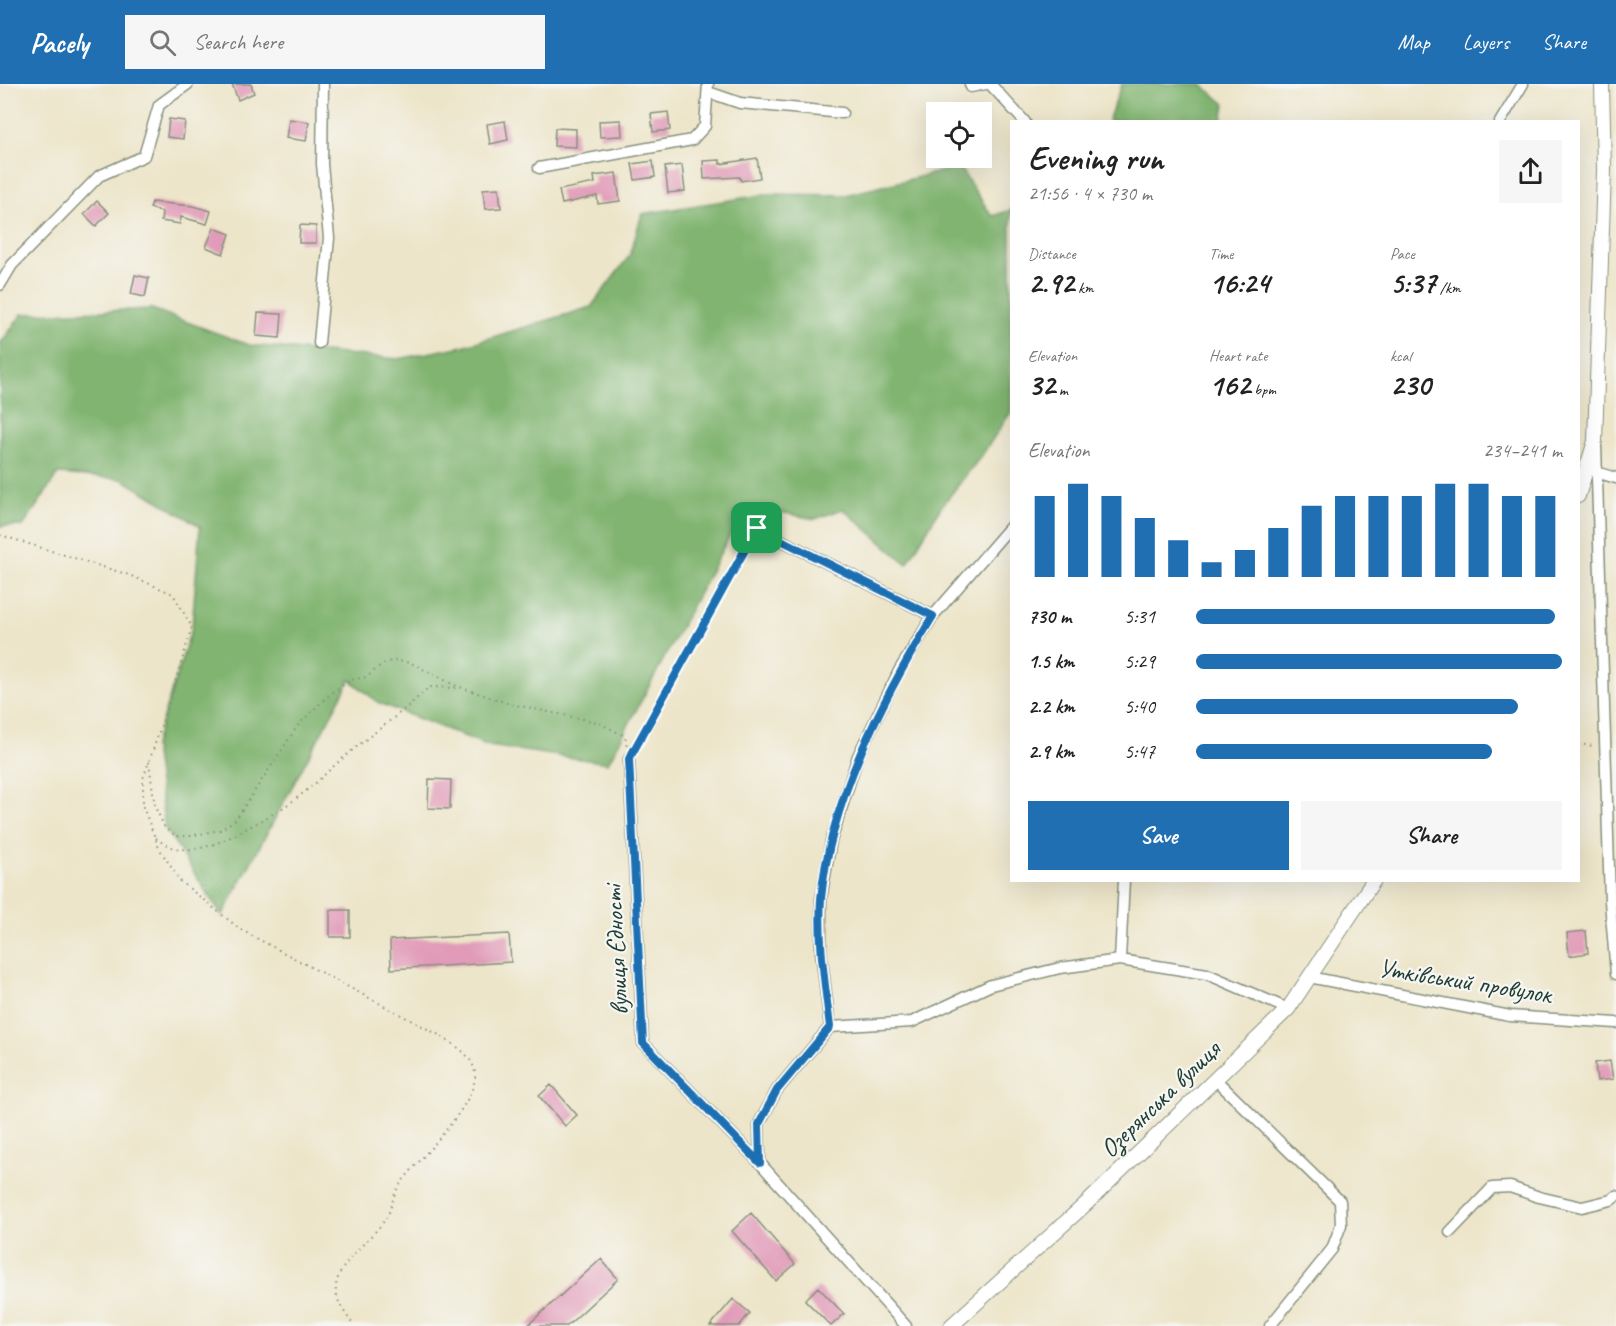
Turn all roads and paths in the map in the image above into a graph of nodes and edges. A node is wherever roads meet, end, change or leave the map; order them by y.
1 (188, 84) edge
2 (323, 84) edge
3 (970, 84) edge
4 (988, 84) edge
5 (1523, 84) edge
6 (1602, 84) edge
7 (708, 88) edge
8 (843, 113) dead end
9 (1022, 120) edge
10 (1501, 120) edge
11 (539, 168) dead end
12 (0, 285) edge
13 (319, 343) dead end
14 (1595, 441) junction
15 (1596, 472) junction
16 (1616, 478) edge
17 (1580, 490) edge
18 (1010, 527) edge
19 (757, 528) joint
20 (0, 535) edge
21 (933, 616) junction
22 (462, 688) junction
23 (629, 759) junction
24 (149, 761) junction
25 (154, 837) junction
26 (1124, 882) edge
27 (1373, 882) edge
28 (1120, 960) junction
29 (1616, 974) edge
30 (1309, 977) junction
31 (1288, 1009) junction
32 (1616, 1023) edge
33 (830, 1027) junction
34 (1215, 1079) junction
35 (760, 1163) junction
36 (1616, 1196) edge
37 (1450, 1232) dead end
38 (354, 1326) edge
39 (906, 1326) edge
40 (951, 1326) edge
41 (1270, 1326) edge

1 - 12 street
2 - 13 street
3 - 4 street
4 - 9 street
5 - 10 street
6 - 14 street
7 - 8 street
7 - 11 street
14 - 15 street
14 - 17 street
15 - 16 street
15 - 29 street
18 - 21 street
19 - 21 street
19 - 23 path
20 - 24 path
21 - 33 street
22 - 23 path
22 - 24 path
22 - 25 path
23 - 35 street, вулиця Єдності
24 - 25 path
25 - 38 path
26 - 28 street
27 - 30 street, Озерянська вулиця
28 - 31 street
28 - 33 street
30 - 31 street, Озерянська вулиця
30 - 32 street, Утківський провулок
31 - 34 street, Озерянська вулиця
33 - 35 street
34 - 40 street, Озерянська вулиця
34 - 41 street
35 - 39 street, вулиця Єдності
36 - 37 street

